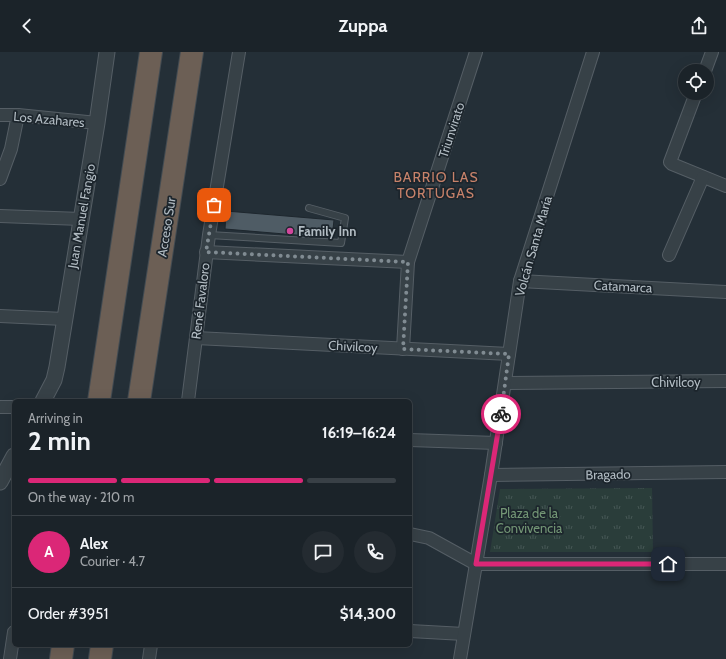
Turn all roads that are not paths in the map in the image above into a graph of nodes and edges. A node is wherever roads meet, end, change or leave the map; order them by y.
1 (107, 52) edge
2 (148, 52) edge
3 (151, 52) edge
4 (192, 52) edge
5 (203, 52) edge
6 (239, 52) edge
7 (476, 52) edge
8 (593, 52) edge
9 (712, 52) edge
10 (708, 64) edge
11 (693, 100) edge
12 (143, 105) junction
13 (0, 115) edge
14 (18, 115) junction
15 (97, 123) junction
16 (703, 177) junction
17 (0, 179) edge
18 (173, 181) junction
19 (726, 186) edge
20 (309, 208) dead end
21 (0, 216) edge
22 (81, 219) junction
23 (209, 235) junction
24 (206, 252) junction
25 (669, 255) dead end
26 (408, 262) junction
27 (520, 281) junction
28 (726, 292) edge
29 (0, 316) edge
30 (64, 319) junction
31 (196, 338) junction
32 (403, 349) junction
33 (509, 354) junction
34 (54, 380) junction
35 (726, 381) edge
36 (506, 383) junction
37 (44, 399) edge
38 (51, 399) edge
39 (99, 399) edge
40 (139, 399) edge
41 (188, 399) edge
42 (0, 407) edge
43 (12, 407) edge
44 (412, 440) edge
45 (496, 443) junction
46 (12, 460) edge
47 (726, 472) edge
48 (491, 475) junction
49 (0, 482) edge
50 (412, 534) edge
51 (476, 564) junction
52 (726, 564) edge
53 (412, 631) edge
54 (464, 634) junction
55 (12, 646) edge
56 (63, 647) edge
57 (102, 647) edge
58 (151, 647) edge
59 (10, 659) edge
60 (61, 659) edge
61 (100, 659) edge
62 (149, 659) edge
63 (460, 659) edge

1 - 15 street, Juan Manuel Fangio
2 - 12 highway
3 - 12 highway
4 - 18 highway, Acceso Sur
5 - 18 highway
6 - 23 street, René Favaloro
7 - 26 street, Triunvirato
8 - 27 street, Volcán Santa María
9 - 10 street
11 - 16 street
12 - 39 highway
13 - 14 street, Los Azahares
14 - 15 street, Los Azahares
14 - 17 street
15 - 22 street, Juan Manuel Fangio
16 - 19 street
16 - 25 street
18 - 40 highway, Acceso Sur
20 - 23 lane
21 - 22 street
22 - 30 street, Juan Manuel Fangio
23 - 24 street, René Favaloro
24 - 26 street
24 - 31 street, René Favaloro
26 - 32 street, Triunvirato
27 - 28 street, Catamarca
27 - 33 street, Volcán Santa María
29 - 30 street
30 - 34 street, Juan Manuel Fangio
31 - 32 street, Chivilcoy
31 - 41 street, René Favaloro
32 - 33 street, Chivilcoy
33 - 36 street, Volcán Santa María
34 - 37 street, Juan Manuel Fangio
34 - 38 street, Juan Manuel Fangio
35 - 36 street, Chivilcoy
36 - 45 street, Volcán Santa María
42 - 43 street
44 - 45 street
45 - 48 street, Volcán Santa María
46 - 49 street
47 - 48 street, Bragado
48 - 51 street, Volcán Santa María
50 - 51 street
51 - 52 street
51 - 54 street, Volcán Santa María
53 - 54 street
54 - 63 street, Volcán Santa María
55 - 59 street
56 - 60 highway
57 - 61 highway
58 - 62 street

